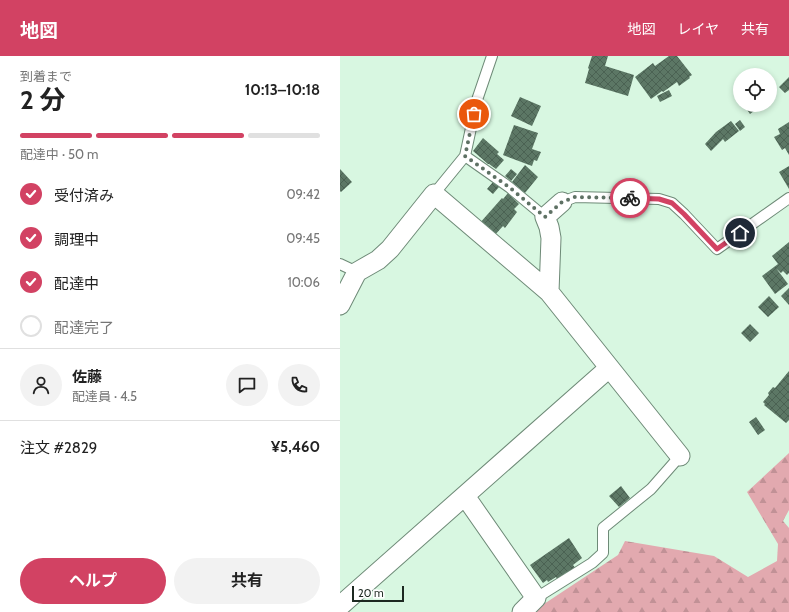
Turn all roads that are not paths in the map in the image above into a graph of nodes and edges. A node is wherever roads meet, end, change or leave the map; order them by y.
1 (492, 56) edge
2 (465, 156) junction
3 (434, 194) junction
4 (789, 198) edge
5 (562, 202) joint
6 (545, 217) junction
7 (348, 268) edge
8 (548, 292) junction
9 (340, 305) edge
10 (609, 368) junction
11 (680, 456) joint
12 (465, 496) junction
13 (536, 598) junction
14 (340, 606) edge
15 (522, 612) edge

1 - 2 lane
2 - 3 lane
2 - 6 lane
3 - 7 street
3 - 8 street
4 - 5 lane
5 - 6 street
6 - 8 street
7 - 9 street
8 - 10 street
10 - 11 street
10 - 12 street
11 - 13 lane
12 - 13 street
12 - 14 street
13 - 15 street

